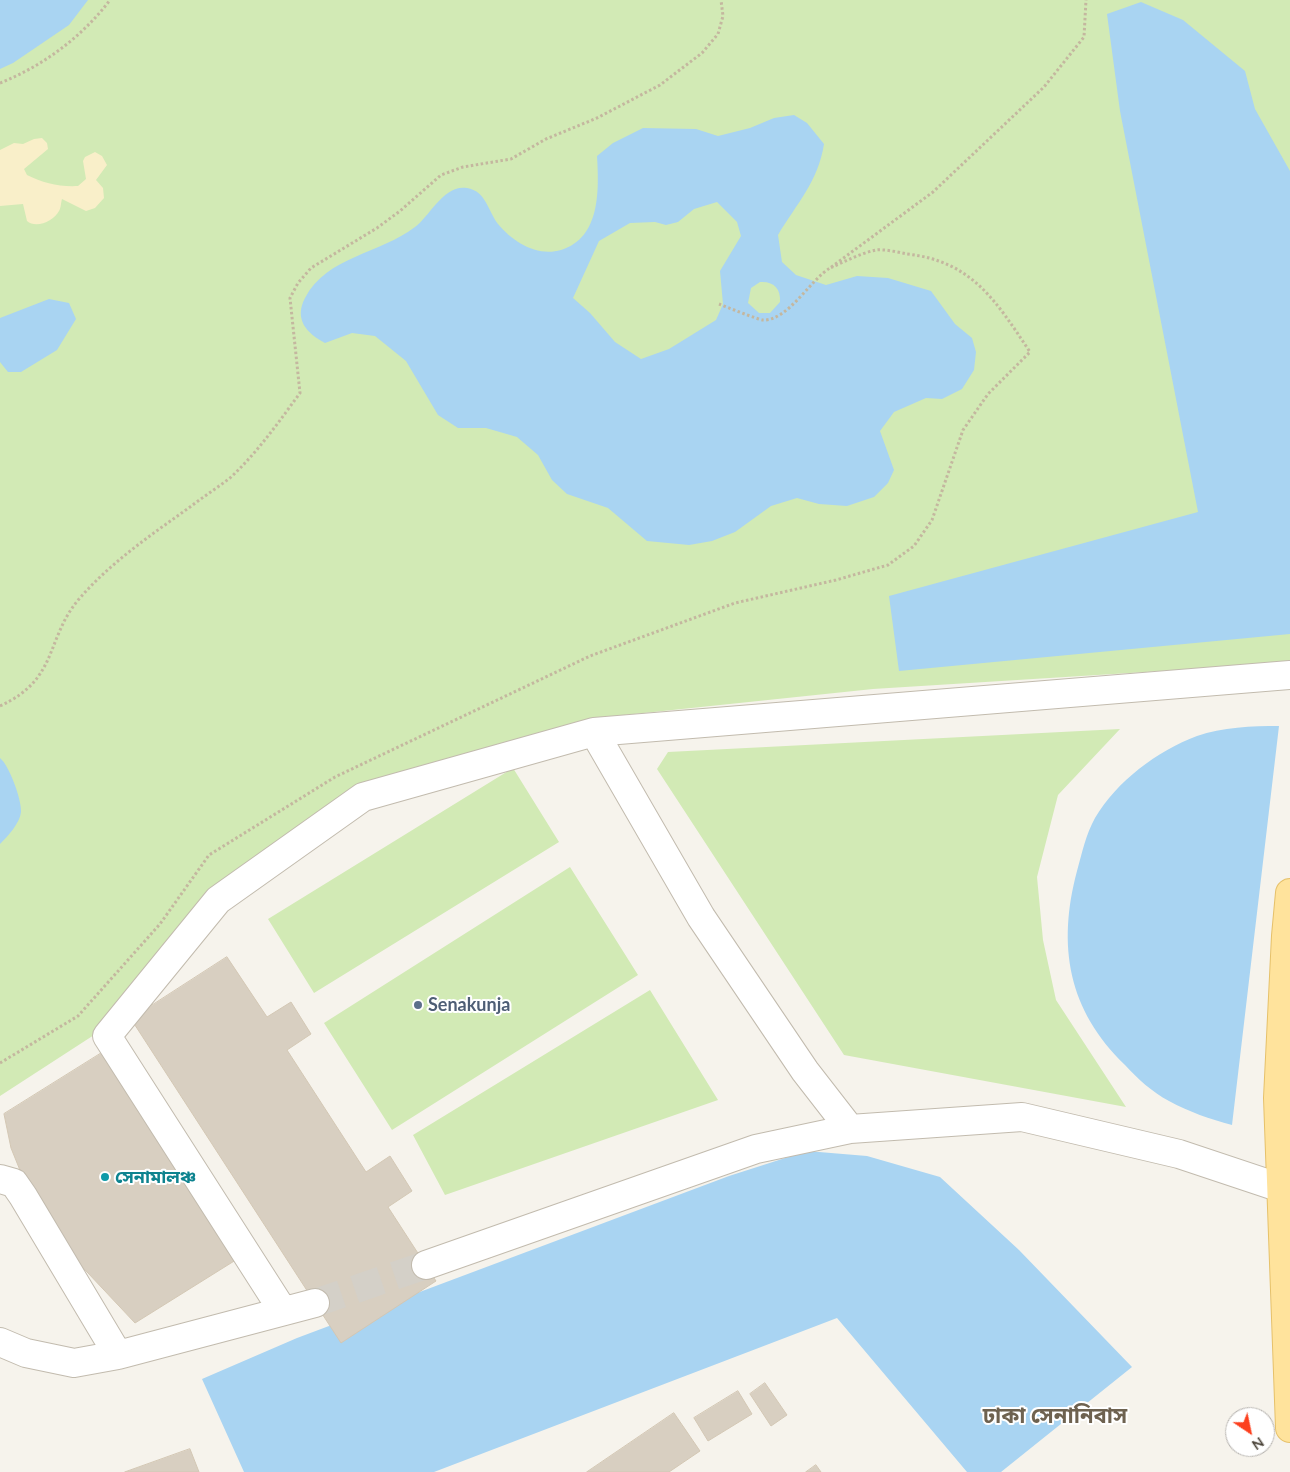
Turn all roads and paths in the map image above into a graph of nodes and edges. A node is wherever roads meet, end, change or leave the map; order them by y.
1 (110, 0) edge
2 (721, 0) edge
3 (1086, 0) edge
4 (0, 83) edge
5 (830, 268) junction
6 (719, 304) dead end
7 (1290, 675) edge
8 (0, 706) edge
9 (594, 732) junction
10 (1290, 893) edge
11 (0, 1063) edge
12 (850, 1129) junction
13 (0, 1179) edge
14 (1285, 1189) edge
15 (426, 1265) tunnel mouth
16 (315, 1303) tunnel mouth
17 (283, 1311) junction
18 (0, 1342) edge
19 (118, 1354) junction
20 (1290, 1428) edge

1 - 4 path
2 - 8 path
3 - 5 path
5 - 6 path
5 - 11 path
7 - 9 lane
9 - 12 lane
9 - 17 lane
10 - 14 main road
12 - 14 lane
12 - 15 lane
13 - 19 lane
14 - 20 main road
16 - 17 lane
17 - 19 lane
18 - 19 lane

